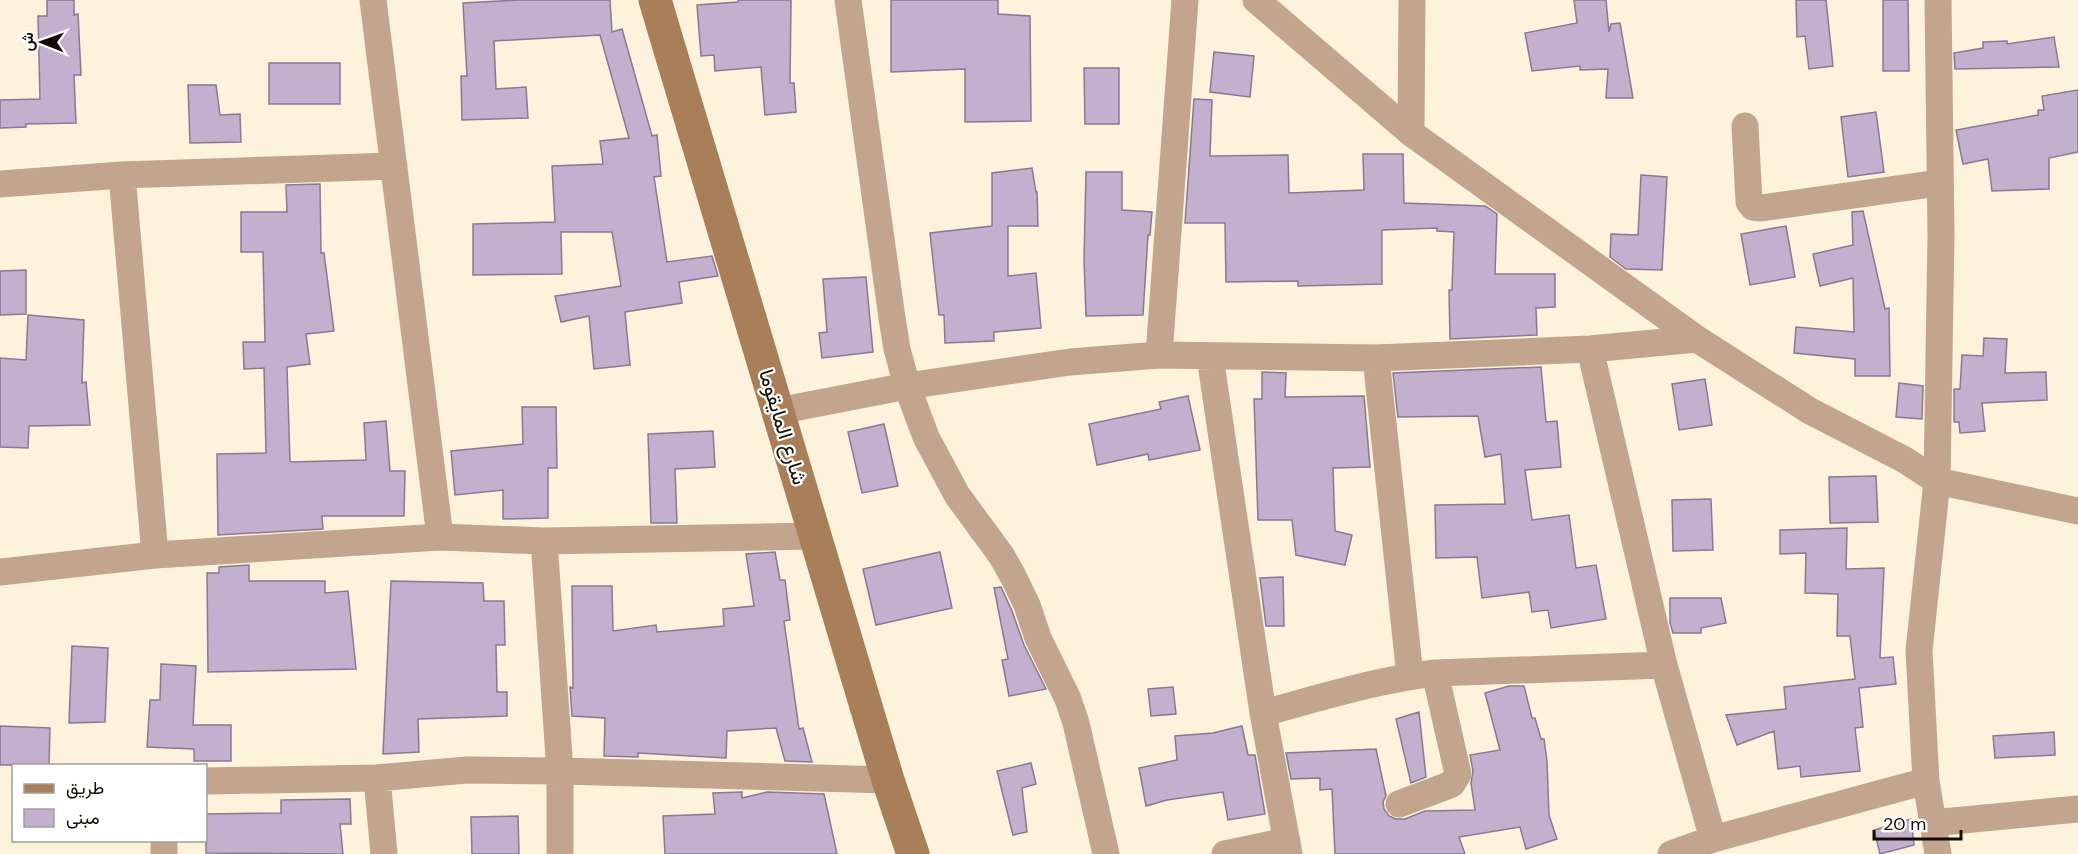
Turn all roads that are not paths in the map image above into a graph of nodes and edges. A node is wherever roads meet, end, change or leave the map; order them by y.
1 (373, 0) edge
2 (655, 0) edge
3 (848, 0) edge
4 (1185, 0) edge
5 (1412, 0) edge
6 (1938, 0) edge
7 (1251, 2) edge
8 (1745, 126) dead end
9 (1411, 134) junction
10 (394, 166) junction
11 (122, 175) junction
12 (1939, 183) junction
13 (0, 184) edge
14 (1697, 339) junction
15 (1590, 349) junction
16 (1159, 356) junction
17 (1210, 357) junction
18 (1377, 358) junction
19 (907, 386) junction
20 (778, 411) junction
21 (1937, 481) junction
22 (2078, 511) edge
23 (815, 536) junction
24 (440, 537) junction
25 (544, 541) junction
26 (155, 555) junction
27 (0, 572) edge
28 (1664, 665) junction
29 (1422, 674) junction
30 (1263, 713) junction
31 (560, 771) junction
32 (377, 778) junction
33 (888, 780) junction
34 (207, 781) edge
35 (1926, 781) junction
36 (1399, 804) dead end
37 (2077, 814) edge
38 (1932, 823) junction
39 (1713, 839) junction
40 (1288, 848) edge
41 (384, 854) edge
42 (560, 854) edge
43 (913, 854) edge
44 (1106, 854) edge
45 (1225, 854) edge
46 (1671, 854) edge
47 (1938, 854) edge

1 - 10 street
2 - 20 street, شارع المايقوما
3 - 19 street
4 - 16 street
5 - 9 street
6 - 12 street
7 - 9 street
8 - 12 street
9 - 14 street
10 - 11 street
10 - 24 street
11 - 13 street
11 - 26 street
12 - 21 street
14 - 15 street
14 - 21 street
15 - 18 street
15 - 28 street
16 - 17 street
16 - 19 street
17 - 18 street
17 - 30 street
18 - 29 street
19 - 20 street
19 - 44 street
20 - 23 street, شارع المايقوما
21 - 22 street
21 - 35 street
23 - 25 street
23 - 33 street, شارع المايقوما
24 - 25 street
24 - 26 street
25 - 31 street
26 - 27 street
28 - 29 street
28 - 39 street
29 - 30 street
29 - 36 street
30 - 40 street
31 - 32 street
31 - 33 street
31 - 42 street
32 - 34 street
32 - 41 street
33 - 43 street, شارع المايقوما
35 - 38 street
35 - 39 street
37 - 38 street
38 - 47 street
39 - 46 street
40 - 45 street

